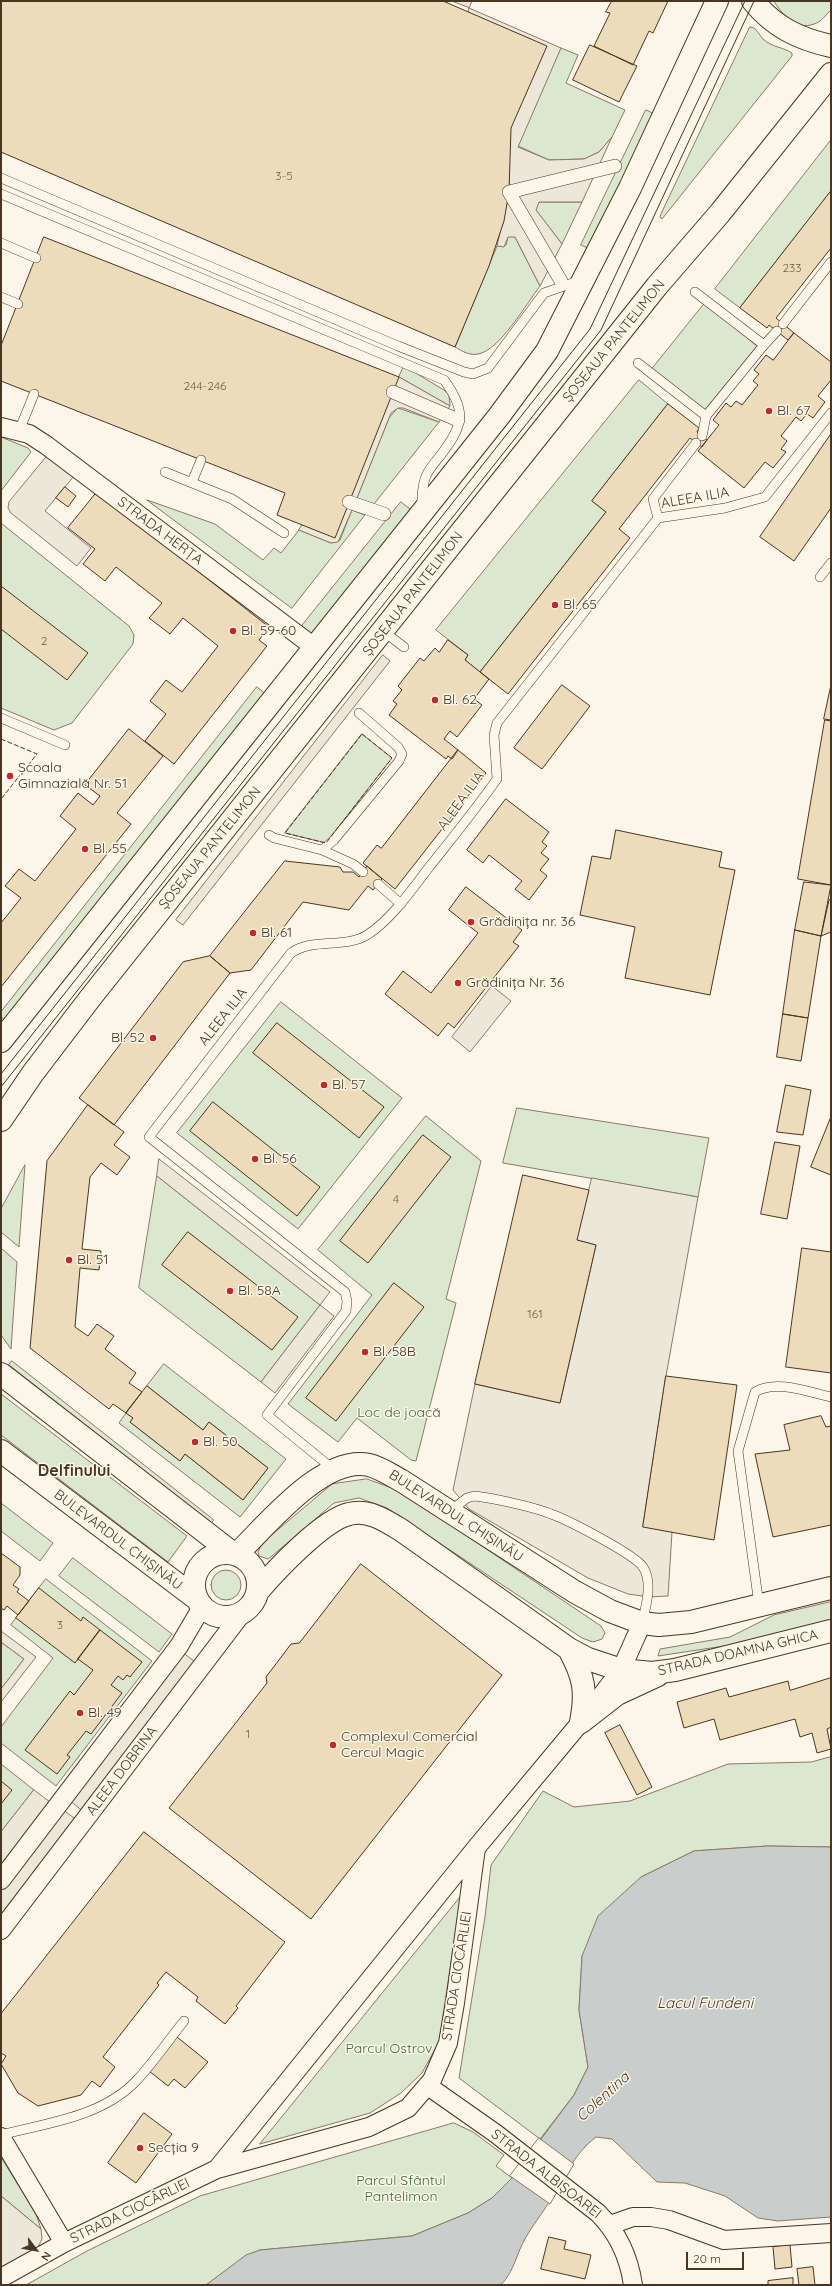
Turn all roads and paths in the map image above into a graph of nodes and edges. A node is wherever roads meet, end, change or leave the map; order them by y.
1 (717, 1) edge
2 (753, 1) edge
3 (831, 46) edge
4 (831, 74) edge
5 (615, 166) dead end
6 (1, 178) edge
7 (1, 194) edge
8 (1, 243) edge
9 (36, 258) dead end
10 (831, 262) edge
11 (584, 279) junction
12 (561, 281) dead end
13 (695, 292) dead end
14 (1, 297) edge
15 (18, 304) dead end
16 (764, 345) junction
17 (638, 363) dead end
18 (393, 392) dead end
19 (34, 394) dead end
20 (831, 413) edge
21 (706, 416) junction
22 (458, 420) dead end
23 (1, 427) edge
24 (19, 431) junction
25 (200, 460) dead end
26 (165, 472) dead end
27 (192, 482) junction
28 (349, 502) dead end
29 (422, 512) junction
30 (384, 514) dead end
31 (658, 518) junction
32 (284, 533) dead end
33 (831, 563) edge
34 (820, 577) dead end
35 (384, 631) junction
36 (314, 646) junction
37 (404, 648) dead end
38 (359, 713) dead end
39 (1, 718) edge
40 (65, 745) dead end
41 (269, 835) dead end
42 (322, 850) junction
43 (363, 872) dead end
44 (378, 884) dead end
45 (401, 904) junction
46 (1, 1041) edge
47 (1, 1120) edge
48 (1, 1374) edge
49 (831, 1397) edge
50 (1, 1451) edge
51 (334, 1469) junction
52 (449, 1512) junction
53 (234, 1553) junction
54 (831, 1588) edge
55 (258, 1591) junction
56 (200, 1603) junction
57 (759, 1606) junction
58 (243, 1612) junction
59 (642, 1623) junction
60 (831, 1631) edge
61 (569, 1649) junction
62 (621, 1670) junction
63 (675, 1670) junction
64 (581, 1722) junction
65 (476, 1848) junction
66 (1, 1880) edge
67 (1, 1930) edge
68 (184, 2021) dead end
69 (428, 2086) junction
70 (1, 2136) edge
71 (217, 2169) junction
72 (610, 2225) junction
73 (831, 2232) edge
74 (64, 2243) junction
75 (1, 2278) edge
76 (633, 2285) edge

1 - 11 main road
2 - 3 main road
4 - 35 main road, ȘOSEAUA PANTELIMON
5 - 12 street
6 - 11 lane
7 - 29 lane
8 - 9 lane
10 - 16 lane
11 - 29 main road
13 - 16 lane
14 - 15 lane
16 - 21 lane
17 - 21 lane
18 - 22 street
19 - 24 lane
20 - 31 lane, ALEEA ILIA
21 - 31 lane
23 - 24 street, STRADA HERȚA
24 - 36 street, STRADA HERȚA
25 - 27 lane
26 - 27 lane
27 - 32 lane
28 - 30 street
29 - 36 main road
31 - 45 lane, ALEEA ILIA
33 - 34 lane
35 - 37 lane
35 - 47 main road, ȘOSEAUA PANTELIMON
36 - 46 main road
38 - 42 lane
39 - 40 lane
41 - 42 lane
42 - 43 lane
44 - 45 lane
45 - 51 lane, ALEEA ILIA
48 - 53 main road
49 - 57 lane
50 - 56 main road, BULEVARDUL CHIȘINĂU
51 - 52 main road, BULEVARDUL CHIȘINĂU
51 - 53 main road, BULEVARDUL CHIȘINĂU
52 - 59 main road, BULEVARDUL CHIȘINĂU
52 - 59 lane
53 - 55 main road
53 - 56 main road, BULEVARDUL CHIȘINĂU
54 - 57 main road
55 - 58 main road
55 - 61 main road
56 - 58 main road, BULEVARDUL CHIȘINĂU
56 - 66 street
57 - 59 main road
58 - 67 street, ALEEA DOBRINA
59 - 62 street, STRADA CIOCÂRLIEI
60 - 63 main road, STRADA DOAMNA GHICA
61 - 62 main road
61 - 64 main road
62 - 63 main road, STRADA DOAMNA GHICA
62 - 64 street, STRADA CIOCÂRLIEI
63 - 64 main road
64 - 65 street, STRADA CIOCÂRLIEI
65 - 69 street, STRADA CIOCÂRLIEI
65 - 71 street, STRADA CIOCÂRLIEI
68 - 70 lane
69 - 71 street, STRADA CIOCÂRLIEI
69 - 72 street, STRADA ALBIȘOAREI
70 - 74 street
71 - 74 street, STRADA CIOCÂRLIEI
72 - 73 street
72 - 76 street, STRADA ALBIȘOAREI
74 - 75 street, STRADA CIOCÂRLIEI

